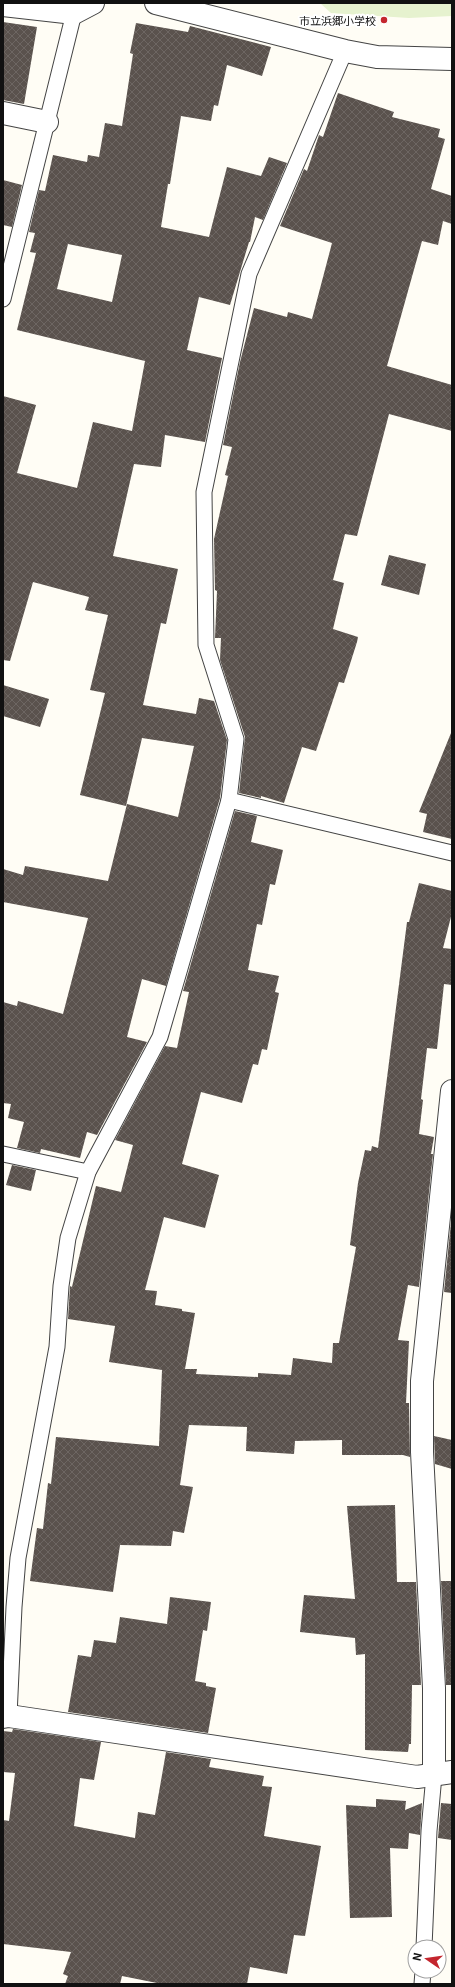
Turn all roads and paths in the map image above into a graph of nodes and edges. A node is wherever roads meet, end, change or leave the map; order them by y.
1 (93, 3) edge
2 (156, 3) edge
3 (3, 5) edge
4 (74, 13) junction
5 (345, 52) junction
6 (452, 59) edge
7 (3, 113) edge
8 (47, 122) junction
9 (9, 251) edge
10 (3, 299) edge
11 (229, 800) junction
12 (452, 853) edge
13 (452, 1091) edge
14 (3, 1154) edge
15 (88, 1172) junction
16 (6, 1717) edge
17 (443, 1774) edge
18 (424, 1939) edge

1 - 4 street
2 - 5 street
3 - 4 street
4 - 8 lane
5 - 6 street
5 - 11 lane
7 - 8 street
8 - 9 lane
9 - 10 lane
11 - 12 lane
11 - 15 lane
13 - 17 street
14 - 15 lane
15 - 16 lane
16 - 17 street
17 - 18 lane

